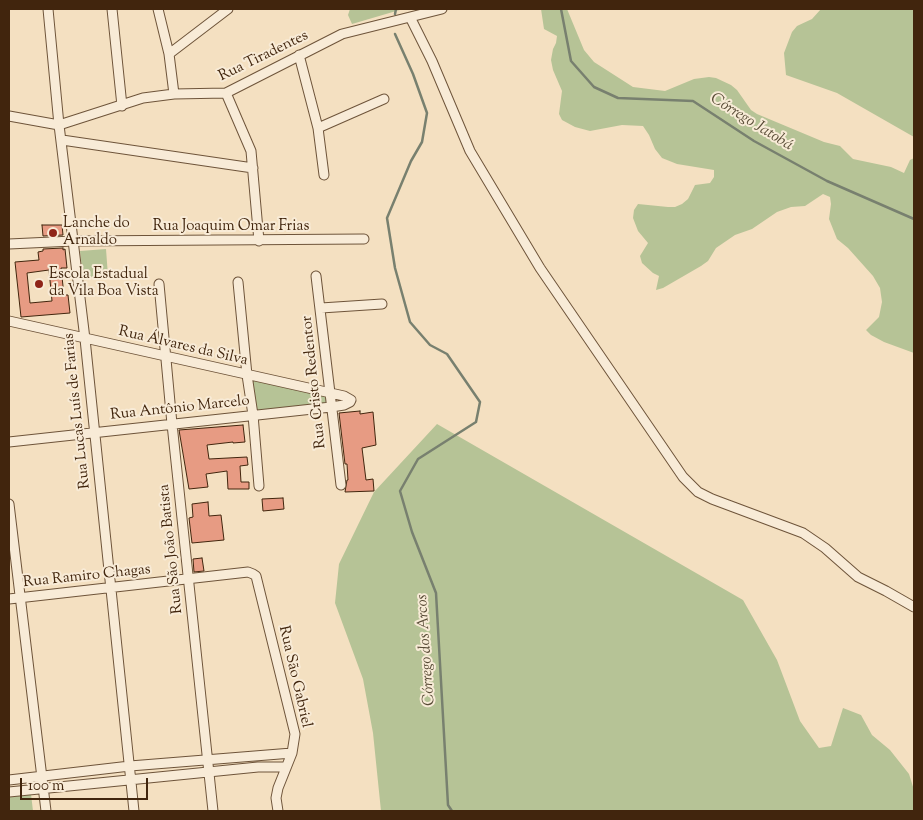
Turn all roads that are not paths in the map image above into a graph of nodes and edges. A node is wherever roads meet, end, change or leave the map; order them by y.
1 (48, 9) edge
2 (112, 9) edge
3 (158, 9) edge
4 (228, 9) edge
5 (442, 9) edge
6 (410, 18) junction
7 (169, 54) junction
8 (299, 55) junction
9 (226, 93) junction
10 (174, 94) junction
11 (384, 99) dead end
12 (122, 106) junction
13 (9, 116) edge
14 (59, 125) junction
15 (318, 128) junction
16 (62, 140) junction
17 (253, 168) junction
18 (324, 175) dead end
19 (364, 239) dead end
20 (73, 241) junction
21 (259, 241) junction
22 (9, 244) edge
23 (316, 276) dead end
24 (238, 282) dead end
25 (159, 284) dead end
26 (382, 304) dead end
27 (321, 308) junction
28 (9, 321) edge
29 (85, 339) junction
30 (166, 357) junction
31 (247, 375) junction
32 (330, 393) junction
33 (351, 400) joint
34 (331, 407) junction
35 (253, 415) junction
36 (172, 424) junction
37 (95, 432) junction
38 (9, 442) edge
39 (341, 485) dead end
40 (259, 486) dead end
41 (9, 504) edge
42 (256, 576) joint
43 (190, 580) junction
44 (111, 588) junction
45 (19, 598) junction
46 (9, 599) edge
47 (914, 607) edge
48 (292, 753) junction
49 (208, 759) junction
50 (130, 766) junction
51 (286, 767) junction
52 (210, 773) junction
53 (41, 776) junction
54 (9, 780) edge
55 (131, 781) junction
56 (42, 789) junction
57 (9, 792) edge
58 (46, 811) edge
59 (134, 811) edge
60 (214, 811) edge
61 (278, 811) edge

1 - 14 street, Rua Lucas Luís de Farias
2 - 12 street
3 - 7 street
4 - 7 street
5 - 6 street, Rua Tiradentes
6 - 8 street, Rua Tiradentes
6 - 47 street
7 - 10 street
8 - 9 street, Rua Tiradentes
8 - 15 street
9 - 10 street, Rua Tiradentes
9 - 17 street
10 - 12 street, Rua Tiradentes
11 - 15 street
12 - 14 street, Rua Tiradentes
13 - 14 street, Rua Tiradentes
14 - 16 street, Rua Lucas Luís de Farias
15 - 18 street
16 - 17 street
16 - 20 street, Rua Lucas Luís de Farias
17 - 21 street
19 - 21 street, Rua Joaquim Omar Frias
20 - 21 street, Rua Joaquim Omar Frias
20 - 22 street, Rua Joaquim Omar Frias
20 - 29 street, Rua Lucas Luís de Farias
23 - 27 street, Rua Cristo Redentor
24 - 31 street
25 - 30 street, Rua São João Batista
26 - 27 street
27 - 32 street, Rua Cristo Redentor
28 - 29 street, Rua Álvares da Silva
29 - 30 street, Rua Álvares da Silva
29 - 37 street, Rua Lucas Luís de Farias
30 - 31 street, Rua Álvares da Silva
30 - 36 street, Rua São João Batista
31 - 32 street, Rua Álvares da Silva
31 - 35 street
32 - 33 street, Rua Álvares da Silva
32 - 34 street, Rua Cristo Redentor
33 - 34 street, Rua Antônio Marcelo
34 - 35 street, Rua Antônio Marcelo
34 - 39 street, Rua Cristo Redentor
35 - 36 street, Rua Antônio Marcelo
35 - 40 street
36 - 37 street, Rua Antônio Marcelo
36 - 43 street, Rua São João Batista
37 - 38 street, Rua Antônio Marcelo
37 - 44 street, Rua Lucas Luís de Farias
41 - 45 street
42 - 43 street, Rua Ramiro Chagas
42 - 48 street, Rua São Gabriel
43 - 44 street, Rua Ramiro Chagas
43 - 49 street, Rua São João Batista
44 - 45 street, Rua Ramiro Chagas
44 - 50 street, Rua Lucas Luís de Farias
45 - 46 street, Rua Ramiro Chagas
45 - 53 street
48 - 49 street
48 - 51 street, Rua São Gabriel
49 - 50 street
49 - 52 street, Rua São João Batista
50 - 53 street
50 - 55 street, Rua Lucas Luís de Farias
51 - 52 street
51 - 61 street, Rua São Gabriel
52 - 55 street
52 - 60 street, Rua São João Batista
53 - 54 street
53 - 56 street
55 - 56 street
55 - 59 street, Rua Lucas Luís de Farias
56 - 57 street
56 - 58 street

